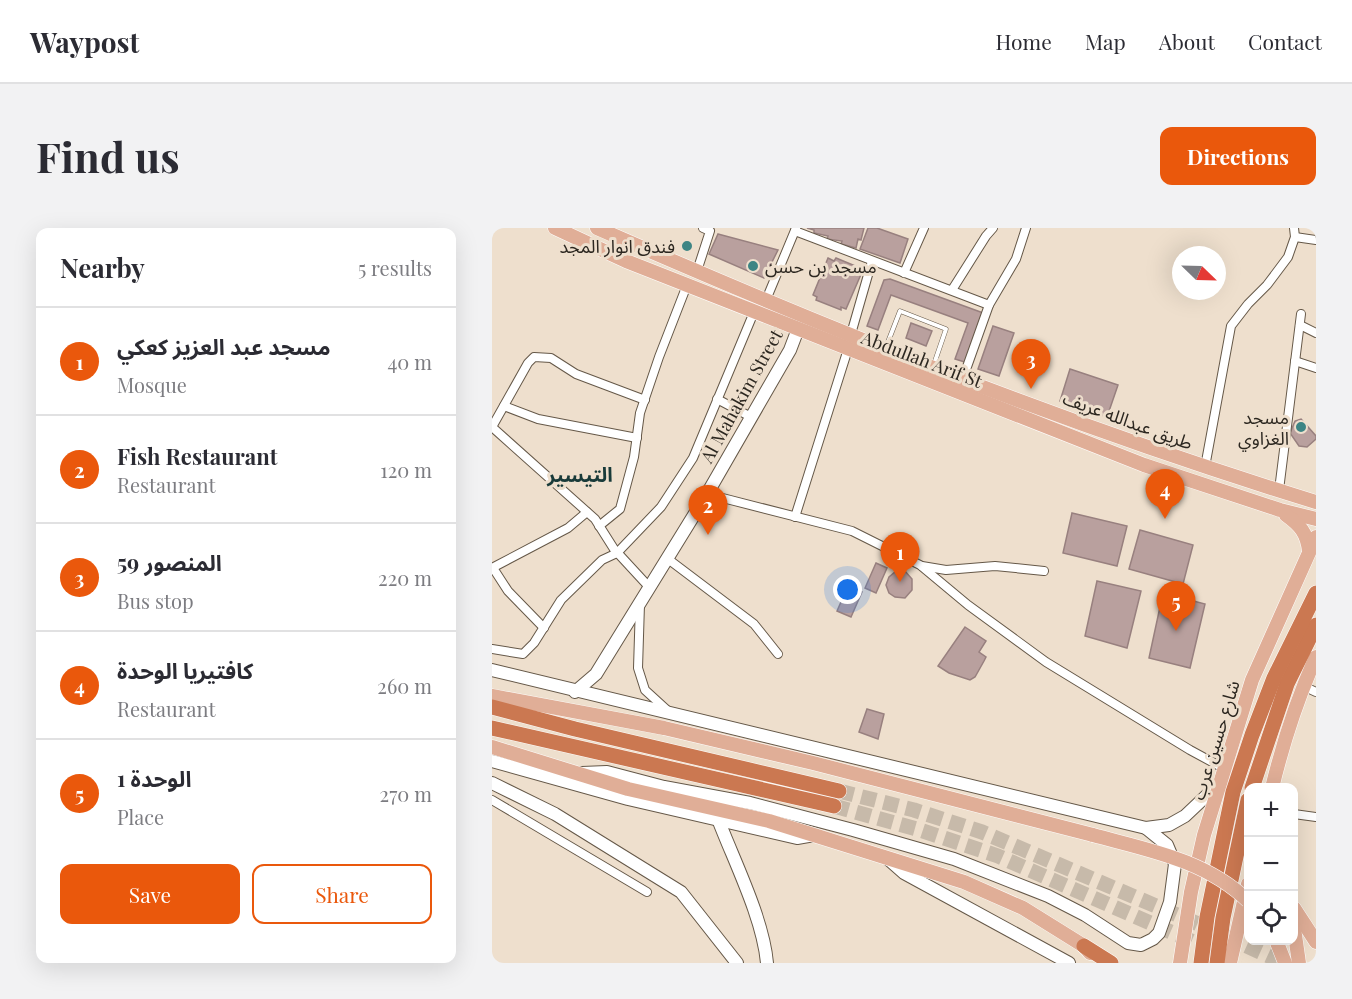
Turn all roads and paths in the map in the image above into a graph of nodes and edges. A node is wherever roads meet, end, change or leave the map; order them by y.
1 (555, 228) edge
2 (703, 228) edge
3 (924, 228) edge
4 (993, 228) edge
5 (1026, 228) edge
6 (600, 229) edge
7 (795, 230) edge
8 (1294, 233) edge
9 (1316, 240) edge
10 (872, 261) junction
11 (697, 271) junction
12 (904, 273) junction
13 (687, 285) junction
14 (952, 291) junction
15 (766, 300) junction
16 (989, 304) junction
17 (758, 313) junction
18 (1301, 314) dead end
19 (1300, 325) junction
20 (798, 329) junction
21 (1316, 333) edge
22 (851, 334) junction
23 (885, 348) junction
24 (848, 349) junction
25 (1294, 361) junction
26 (933, 367) junction
27 (1316, 368) edge
28 (963, 378) junction
29 (717, 399) junction
30 (645, 400) junction
31 (504, 406) junction
32 (751, 417) junction
33 (492, 427) edge
34 (637, 438) junction
35 (1205, 467) junction
36 (1278, 490) junction
37 (706, 494) junction
38 (1316, 502) edge
39 (1280, 510) junction
40 (587, 512) junction
41 (795, 517) junction
42 (1316, 519) edge
43 (599, 526) junction
44 (1316, 537) edge
45 (1312, 551) edge
46 (617, 553) junction
47 (668, 559) junction
48 (920, 565) junction
49 (492, 568) edge
50 (1044, 571) dead end
51 (650, 588) junction
52 (1316, 593) edge
53 (640, 604) junction
54 (1316, 625) edge
55 (544, 628) junction
56 (492, 649) edge
57 (778, 654) dead end
58 (1293, 654) junction
59 (1316, 657) edge
60 (492, 670) edge
61 (1310, 689) edge
62 (575, 692) junction
63 (492, 696) edge
64 (492, 706) edge
65 (670, 714) junction
66 (492, 728) edge
67 (492, 747) edge
68 (492, 761) edge
69 (1277, 766) junction
70 (575, 774) junction
71 (1223, 775) junction
72 (492, 783) edge
73 (1254, 783) edge
74 (1273, 783) edge
75 (1278, 783) edge
76 (840, 791) tunnel mouth
77 (492, 800) edge
78 (834, 806) tunnel mouth
79 (1298, 815) edge
80 (1316, 817) edge
81 (718, 819) junction
82 (1244, 819) edge
83 (1146, 828) junction
84 (818, 835) junction
85 (886, 857) junction
86 (1246, 891) edge
87 (646, 892) dead end
88 (1244, 897) edge
89 (1298, 915) edge
90 (1316, 942) edge
91 (1278, 945) edge
92 (1296, 945) edge
93 (1084, 946) junction
94 (737, 963) edge
95 (767, 963) edge
96 (1069, 963) edge
97 (1100, 963) edge
98 (1111, 963) edge
99 (1180, 963) edge
100 (1201, 963) edge
101 (1217, 963) edge
102 (1230, 963) edge
103 (1285, 963) edge
104 (1299, 963) edge

1 - 13 main road, Abdullah Arif St
2 - 11 street
3 - 12 street
4 - 14 street
5 - 16 street
6 - 11 main road, طريق عبدالله عريف
7 - 10 street
7 - 15 street
8 - 9 street
8 - 35 street
10 - 12 street
10 - 22 street
11 - 15 main road, طريق عبدالله عريف
12 - 14 street
13 - 17 main road, Abdullah Arif St
13 - 30 street
14 - 16 street
15 - 17 main road
15 - 22 main road, طريق عبدالله عريف
16 - 28 street
17 - 20 main road, Abdullah Arif St
17 - 29 street
18 - 19 street
19 - 21 street
19 - 25 street
20 - 24 main road, Abdullah Arif St
20 - 32 street, Al Mahakim Street
22 - 23 main road, طريق عبدالله عريف
23 - 26 main road, طريق عبدالله عريف
23 - 26 lane
24 - 39 main road, Abdullah Arif St
24 - 41 street
25 - 27 street
25 - 36 street
26 - 28 main road, طريق عبدالله عريف
28 - 35 main road, طريق عبدالله عريف
29 - 32 street
29 - 46 street
30 - 31 street
30 - 34 street
31 - 33 street
31 - 34 street
32 - 37 street, Al Mahakim Street
33 - 40 street
34 - 43 street
35 - 36 main road, طريق عبدالله عريف
36 - 38 main road, طريق عبدالله عريف
37 - 41 street
37 - 47 street, Al Mahakim Street
39 - 42 main road, Abdullah Arif St
39 - 45 main road
40 - 43 street
40 - 49 street
41 - 48 street
43 - 46 street
44 - 45 main road, شارع حسين عرب
45 - 71 main road, شارع حسين عرب
46 - 51 street
46 - 55 street
47 - 51 street, Al Mahakim Street
47 - 57 street
48 - 50 street
48 - 71 street
49 - 55 street
51 - 53 street, Al Mahakim Street
52 - 58 highway
53 - 62 street, Al Mahakim Street
53 - 65 street
54 - 58 highway
55 - 56 street
58 - 73 highway
58 - 100 highway
59 - 61 main road
60 - 62 street
61 - 69 main road
62 - 65 street
63 - 88 main road, bridge
64 - 76 highway
65 - 83 street
66 - 78 highway
67 - 70 main road
68 - 81 street
69 - 74 main road
69 - 75 main road
70 - 83 street
70 - 84 main road
71 - 83 street
71 - 99 main road, شارع حسين عرب
72 - 94 street
77 - 87 street
79 - 80 street
81 - 84 street
81 - 95 street
82 - 101 highway
84 - 85 main road
85 - 93 main road
85 - 96 street
86 - 102 main road
89 - 90 main road
91 - 103 main road
92 - 104 main road
93 - 97 main road
93 - 98 highway

